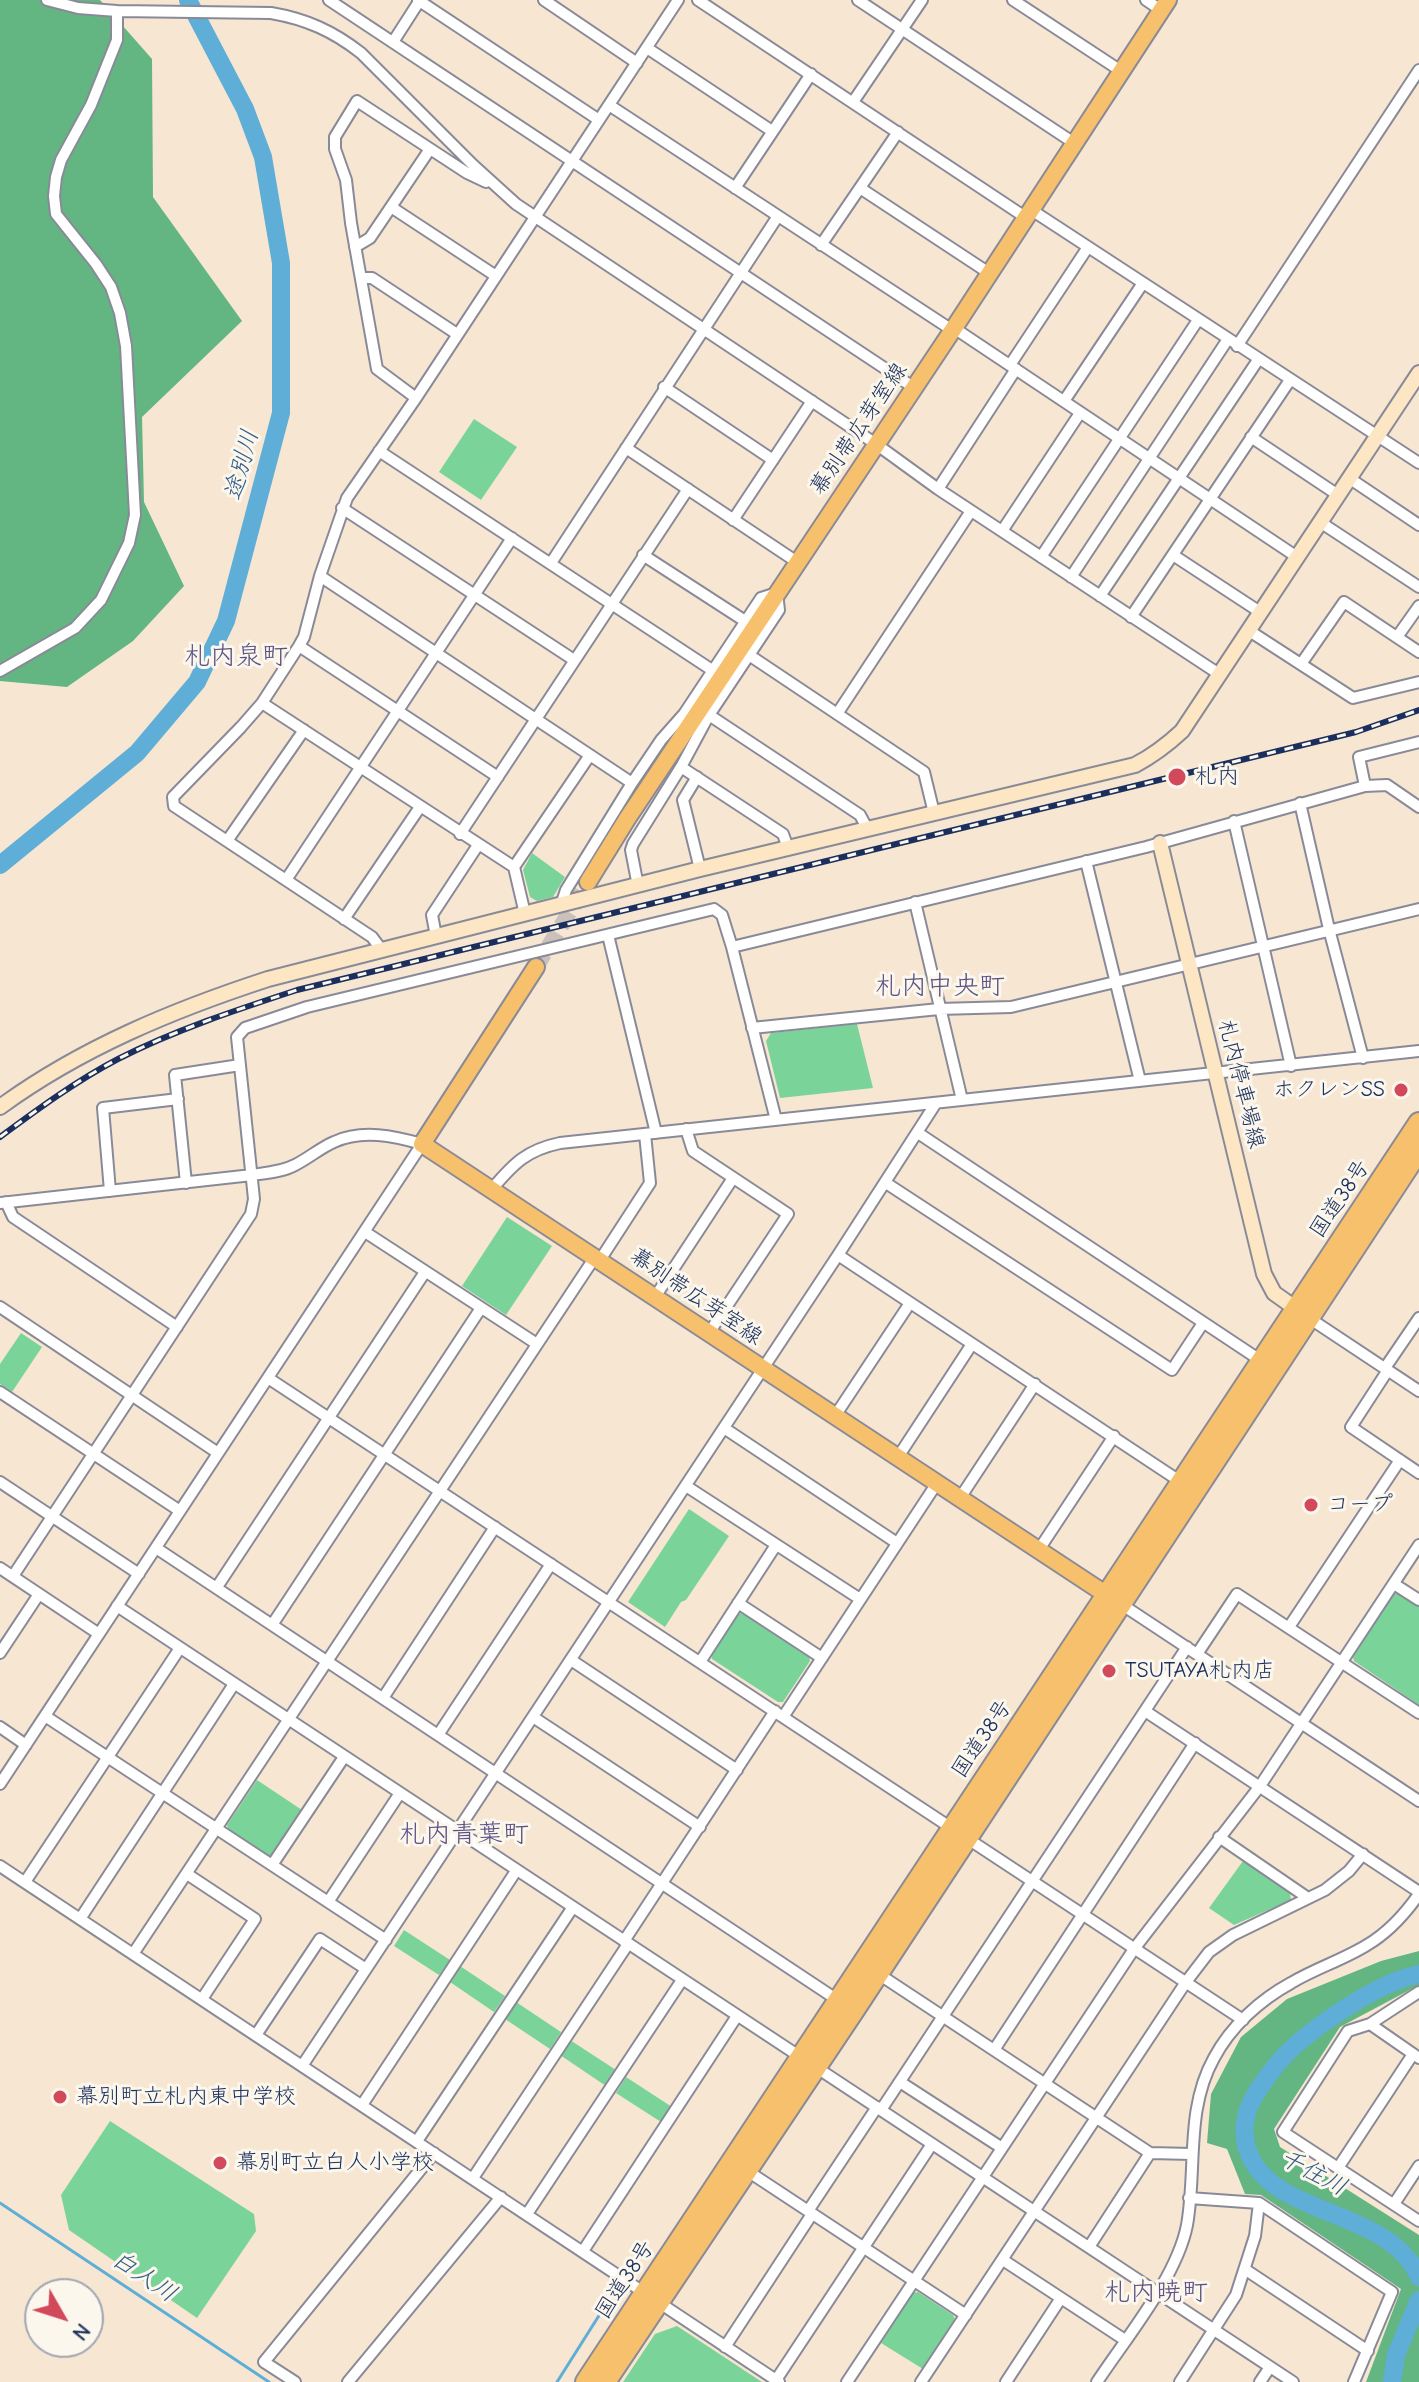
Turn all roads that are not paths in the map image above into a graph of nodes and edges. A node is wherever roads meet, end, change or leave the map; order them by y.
1 (47, 0) edge
2 (329, 0) edge
3 (419, 0) edge
4 (544, 0) edge
5 (678, 0) edge
6 (698, 0) edge
7 (858, 0) edge
8 (922, 0) edge
9 (1013, 0) edge
10 (1146, 0) edge
11 (1165, 5) edge
12 (117, 11) junction
13 (903, 29) junction
14 (393, 42) junction
15 (647, 48) junction
16 (637, 63) junction
17 (1419, 70) edge
18 (1121, 71) junction
19 (811, 74) junction
20 (853, 102) junction
21 (609, 105) junction
22 (599, 120) junction
23 (772, 131) junction
24 (898, 132) junction
25 (1074, 143) junction
26 (430, 149) junction
27 (571, 161) junction
28 (495, 186) junction
29 (735, 188) junction
30 (860, 188) junction
31 (391, 207) junction
32 (1028, 213) junction
33 (778, 216) junction
34 (535, 217) junction
35 (821, 245) junction
36 (355, 247) junction
37 (1088, 247) junction
38 (741, 272) junction
39 (989, 273) junction
40 (496, 276) junction
41 (361, 278) junction
42 (1143, 283) junction
43 (1198, 320) junction
44 (703, 329) junction
45 (953, 329) junction
46 (457, 334) junction
47 (1232, 342) junction
48 (1258, 360) junction
49 (1013, 367) junction
50 (1417, 379) edge
51 (1290, 380) junction
52 (664, 387) junction
53 (913, 387) junction
54 (416, 398) junction
55 (812, 401) junction
56 (1064, 401) junction
57 (1080, 413) junction
58 (1377, 436) junction
59 (1251, 437) junction
60 (1120, 438) junction
61 (876, 444) junction
62 (626, 448) junction
63 (379, 451) junction
64 (1149, 458) junction
65 (773, 460) junction
66 (1419, 463) edge
67 (1179, 478) junction
68 (1349, 478) junction
69 (688, 489) junction
70 (938, 489) junction
71 (1338, 495) junction
72 (1210, 498) junction
73 (342, 508) junction
74 (971, 511) junction
75 (733, 520) junction
76 (1320, 522) junction
77 (1419, 525) edge
78 (1002, 531) junction
79 (512, 538) junction
80 (643, 555) junction
81 (1173, 555) junction
82 (1041, 557) junction
83 (1297, 557) junction
84 (797, 562) junction
85 (551, 563) junction
86 (320, 576) junction
87 (1071, 577) junction
88 (1419, 587) edge
89 (777, 593) junction
90 (476, 594) junction
91 (1100, 596) junction
92 (611, 604) junction
93 (1419, 606) edge
94 (1260, 612) junction
95 (1131, 617) junction
96 (745, 621) junction
97 (1248, 630) junction
98 (1397, 637) junction
99 (299, 646) junction
100 (1419, 652) edge
101 (437, 653) junction
102 (749, 655) junction
103 (574, 660) junction
104 (1301, 664) junction
105 (712, 670) junction
106 (0, 671) edge
107 (1219, 674) junction
108 (1419, 682) edge
109 (262, 703) junction
110 (398, 709) junction
111 (837, 714) junction
112 (709, 715) junction
113 (535, 718) junction
114 (304, 730) junction
115 (1419, 742) edge
116 (590, 755) junction
117 (361, 767) junction
118 (681, 767) junction
119 (498, 777) junction
120 (697, 777) junction
121 (632, 783) junction
122 (1365, 786) junction
123 (1300, 803) junction
124 (420, 807) junction
125 (1419, 807) edge
126 (934, 813) junction
127 (1234, 821) junction
128 (867, 828) junction
129 (460, 834) junction
130 (227, 841) junction
131 (1160, 843) junction
132 (478, 845) junction
133 (788, 848) junction
134 (1086, 861) junction
135 (514, 867) junction
136 (700, 869) junction
137 (286, 880) junction
138 (588, 882) tunnel mouth
139 (638, 886) junction
140 (915, 902) junction
141 (561, 905) junction
142 (1419, 909) edge
143 (525, 914) junction
144 (344, 919) junction
145 (1329, 929) junction
146 (608, 935) junction
147 (436, 936) junction
148 (1263, 946) junction
149 (732, 947) junction
150 (381, 949) junction
151 (1189, 963) junction
152 (536, 967) tunnel mouth
153 (1115, 983) junction
154 (939, 1009) junction
155 (752, 1028) junction
156 (1419, 1051) edge
157 (1363, 1058) junction
158 (240, 1065) junction
159 (1291, 1066) junction
160 (1216, 1074) junction
161 (1140, 1081) junction
162 (178, 1099) junction
163 (962, 1100) junction
164 (936, 1103) junction
165 (0, 1107) edge
166 (776, 1120) junction
167 (1419, 1123) edge
168 (686, 1129) junction
169 (918, 1133) junction
170 (651, 1134) junction
171 (422, 1144) junction
172 (1419, 1150) edge
173 (252, 1175) junction
174 (733, 1178) junction
175 (186, 1183) junction
176 (886, 1183) junction
177 (492, 1189) junction
178 (110, 1191) junction
179 (3, 1203) edge
180 (365, 1232) junction
181 (838, 1255) junction
182 (598, 1258) junction
183 (425, 1272) junction
184 (655, 1297) junction
185 (910, 1303) junction
186 (0, 1307) edge
187 (481, 1308) junction
188 (1302, 1314) junction
189 (1419, 1318) edge
190 (1203, 1323) junction
191 (177, 1327) junction
192 (709, 1333) junction
193 (537, 1344) junction
194 (972, 1344) junction
195 (1268, 1366) junction
196 (763, 1368) junction
197 (1386, 1369) junction
198 (268, 1378) junction
199 (1035, 1384) junction
200 (1419, 1391) edge
201 (0, 1392) edge
202 (132, 1394) junction
203 (835, 1416) junction
204 (329, 1417) junction
205 (724, 1428) junction
206 (1114, 1436) junction
207 (218, 1453) junction
208 (94, 1454) junction
209 (385, 1454) junction
210 (898, 1457) junction
211 (1400, 1460) junction
212 (1419, 1473) edge
213 (0, 1482) edge
214 (1181, 1482) junction
215 (937, 1483) junction
216 (686, 1486) junction
217 (441, 1491) junction
218 (960, 1498) junction
219 (180, 1511) junction
220 (51, 1516) junction
221 (495, 1527) junction
222 (897, 1543) junction
223 (776, 1545) junction
224 (1419, 1545) edge
225 (156, 1548) junction
226 (1038, 1551) junction
227 (551, 1564) junction
228 (0, 1568) edge
229 (139, 1574) junction
230 (13, 1576) junction
231 (1394, 1584) junction
232 (217, 1587) junction
233 (39, 1594) junction
234 (860, 1599) junction
235 (1114, 1599) junction
236 (1419, 1600) edge
237 (609, 1602) junction
238 (738, 1603) junction
239 (117, 1606) junction
240 (272, 1625) junction
241 (1289, 1627) junction
242 (99, 1634) junction
243 (1187, 1647) junction
244 (180, 1648) junction
245 (0, 1653) edge
246 (1197, 1654) junction
247 (822, 1658) junction
248 (571, 1660) junction
249 (328, 1661) junction
250 (700, 1662) junction
251 (1342, 1662) junction
252 (234, 1684) junction
253 (383, 1698) junction
254 (1145, 1711) junction
255 (1419, 1713) edge
256 (779, 1714) junction
257 (45, 1716) junction
258 (533, 1717) junction
259 (288, 1720) junction
260 (1301, 1724) junction
261 (0, 1727) edge
262 (438, 1735) junction
263 (1195, 1743) junction
264 (26, 1745) junction
265 (108, 1757) junction
266 (344, 1757) junction
267 (737, 1770) junction
268 (496, 1774) junction
269 (0, 1784) edge
270 (1260, 1786) junction
271 (400, 1793) junction
272 (162, 1794) junction
273 (1419, 1801) edge
274 (700, 1827) junction
275 (217, 1829) junction
276 (458, 1831) junction
277 (959, 1833) junction
278 (1219, 1837) junction
279 (1363, 1854) junction
280 (272, 1865) junction
281 (0, 1866) edge
282 (516, 1871) junction
283 (187, 1874) junction
284 (1031, 1880) junction
285 (25, 1882) junction
286 (662, 1883) junction
287 (1419, 1893) edge
288 (1308, 1898) junction
289 (328, 1902) junction
290 (573, 1907) junction
291 (1083, 1915) junction
292 (80, 1919) junction
293 (386, 1940) junction
294 (626, 1943) junction
295 (1134, 1949) junction
296 (133, 1954) junction
297 (366, 1969) junction
298 (877, 1973) junction
299 (682, 1980) junction
300 (1186, 1982) junction
301 (1419, 1992) edge
302 (202, 1999) junction
303 (839, 2001) junction
304 (737, 2016) junction
305 (943, 2016) junction
306 (1243, 2020) junction
307 (1370, 2024) junction
308 (256, 2035) junction
309 (994, 2050) junction
310 (1416, 2056) edge
311 (808, 2062) junction
312 (302, 2066) junction
313 (900, 2082) junction
314 (1045, 2084) junction
315 (362, 2105) junction
316 (879, 2109) junction
317 (1095, 2118) junction
318 (417, 2141) junction
319 (932, 2144) junction
320 (1002, 2148) junction
321 (434, 2153) junction
322 (1150, 2153) junction
323 (1192, 2154) junction
324 (1419, 2166) edge
325 (1338, 2168) junction
326 (746, 2170) junction
327 (983, 2177) junction
328 (473, 2178) junction
329 (501, 2197) junction
330 (1189, 2198) junction
331 (1259, 2203) junction
332 (1394, 2204) junction
333 (1034, 2211) junction
334 (810, 2212) junction
335 (527, 2214) junction
336 (1419, 2221) edge
337 (1089, 2247) junction
338 (863, 2248) junction
339 (583, 2251) junction
340 (1003, 2260) junction
341 (1246, 2270) junction
342 (914, 2281) junction
343 (1158, 2291) junction
344 (651, 2297) junction
345 (1061, 2298) junction
346 (966, 2315) junction
347 (1215, 2329) junction
348 (1125, 2340) junction
349 (725, 2347) junction
350 (1368, 2351) junction
351 (1270, 2367) junction
352 (778, 2381) edge
353 (295, 2382) edge
354 (348, 2382) edge
355 (586, 2382) edge
356 (605, 2382) edge
357 (847, 2382) edge
358 (921, 2382) edge
359 (1006, 2382) edge
360 (1097, 2382) edge
361 (1180, 2382) edge
362 (1260, 2382) edge
363 (1293, 2382) edge
364 (1354, 2382) edge

1 - 12 street
2 - 14 street
3 - 14 street
3 - 22 street
4 - 16 street
5 - 15 street
6 - 19 street
7 - 13 street
8 - 13 street
9 - 18 street
10 - 11 street
11 - 18 main road, 幕別帯広芽室線
12 - 28 street
12 - 106 street
13 - 20 street
13 - 25 street
14 - 27 street
15 - 16 street
15 - 23 street
16 - 21 street
17 - 47 street
18 - 25 main road, 幕別帯広芽室線
19 - 20 street
19 - 23 street
20 - 24 street
21 - 22 street
21 - 29 street
22 - 27 street
23 - 29 street
24 - 30 street
24 - 32 street
25 - 32 main road, 幕別帯広芽室線
26 - 28 street
26 - 31 street
26 - 36 street
27 - 34 street
27 - 38 street
28 - 34 street
29 - 33 street
30 - 35 street
30 - 39 street
31 - 36 street
31 - 40 street
32 - 37 street
32 - 39 main road, 幕別帯広芽室線
33 - 35 street
33 - 38 street
34 - 40 street
34 - 44 street
35 - 45 street
36 - 41 street
37 - 42 street
37 - 49 street
38 - 44 street
38 - 53 street
39 - 45 main road, 幕別帯広芽室線
40 - 46 street
41 - 46 street
41 - 54 street
42 - 43 street
42 - 56 street
43 - 47 street
43 - 60 street
44 - 52 street
44 - 55 street
45 - 49 street
45 - 53 main road, 幕別帯広芽室線
46 - 54 street
47 - 48 street
47 - 64 street
48 - 51 street
48 - 67 street
49 - 56 street
49 - 70 street
50 - 58 street
51 - 58 street
51 - 59 street
52 - 62 street
52 - 65 street
53 - 61 main road, 幕別帯広芽室線
54 - 63 street
55 - 61 street
55 - 65 street
56 - 57 street
57 - 60 street
57 - 78 street
58 - 66 street
58 - 68 street
59 - 71 street
59 - 72 street
60 - 64 street
60 - 82 street
61 - 70 street
61 - 84 main road, 幕別帯広芽室線
62 - 69 street
62 - 85 street
63 - 73 street
63 - 79 street
64 - 67 street
64 - 87 street
65 - 75 street
67 - 72 street
67 - 91 street
68 - 71 street
68 - 77 street
69 - 75 street
69 - 80 street
70 - 74 street
71 - 76 street
72 - 81 street
72 - 83 street
73 - 86 street
73 - 90 street
74 - 78 street
74 - 111 street
75 - 84 street
76 - 83 street
76 - 88 street
78 - 82 street
79 - 85 street
79 - 90 street
80 - 92 street
80 - 96 street
81 - 94 street
81 - 95 street
82 - 87 street
83 - 94 street
84 - 89 main road, 幕別帯広芽室線
85 - 92 street
86 - 99 street
86 - 101 street
87 - 91 street
89 - 96 street
89 - 102 street
89 - 138 main road, 幕別帯広芽室線
90 - 101 street
90 - 103 street
91 - 95 street
92 - 103 street
92 - 105 street
93 - 98 street
94 - 97 street
95 - 107 street
96 - 105 street
97 - 104 street
97 - 107 street
98 - 100 street
98 - 104 street
99 - 109 street
99 - 110 street
101 - 110 street
101 - 113 street
102 - 111 street
102 - 112 street
103 - 113 street
104 - 108 street
105 - 121 street
107 - 126 street
109 - 114 street
109 - 130 street
110 - 117 street
110 - 119 street
111 - 126 street
112 - 118 street
112 - 128 street
113 - 116 street
113 - 119 street
114 - 117 street
114 - 130 street
115 - 122 street
116 - 121 street
116 - 135 street
117 - 124 street
117 - 137 street
118 - 120 street
118 - 139 street
119 - 129 street
120 - 133 street
120 - 136 street
121 - 141 street
122 - 123 street
122 - 125 street
123 - 127 street
123 - 145 street
124 - 129 street
124 - 144 street
126 - 128 street
127 - 131 street
127 - 148 street
128 - 133 street
129 - 132 street
130 - 137 street
131 - 134 street
131 - 151 street, 札内停車場線
132 - 135 street
132 - 147 street
133 - 136 street
134 - 140 street
134 - 153 street
135 - 143 street
136 - 139 street
137 - 144 street
139 - 141 street
140 - 149 street
140 - 154 street
141 - 143 street
142 - 145 street
143 - 147 street
144 - 150 street
145 - 148 street
145 - 157 street
146 - 149 street
146 - 158 street
146 - 170 street
147 - 150 street
148 - 151 street
148 - 159 street
149 - 155 street
150 - 165 street
151 - 153 street
151 - 160 street, 札内停車場線
152 - 171 main road
153 - 154 street
153 - 161 street
154 - 155 street
154 - 163 street
155 - 166 street
156 - 157 street
157 - 159 street
158 - 162 street
158 - 173 street
159 - 160 street
160 - 161 street
160 - 188 street, 札内停車場線
161 - 163 street
162 - 175 street
162 - 178 street
163 - 164 street
164 - 166 street
164 - 169 street
166 - 168 street
167 - 188 highway, 国道38号
168 - 170 street
168 - 174 street
169 - 176 street
169 - 190 street
170 - 177 street
170 - 182 street
171 - 173 street
171 - 177 main road, 幕別帯広芽室線
171 - 180 street
172 - 188 highway, 国道38号
173 - 175 street
173 - 191 street
174 - 184 street
174 - 192 street
175 - 178 street
176 - 181 street
176 - 190 street
177 - 182 main road, 幕別帯広芽室線
178 - 179 street
179 - 191 street
180 - 183 street
180 - 198 street
181 - 185 street
181 - 196 street
182 - 184 main road, 幕別帯広芽室線
182 - 193 street
183 - 187 street
183 - 204 street
184 - 192 main road, 幕別帯広芽室線
185 - 194 street
185 - 203 street
186 - 202 street
187 - 193 street
187 - 209 street
188 - 195 highway, 国道38号
188 - 197 street
189 - 197 street
190 - 195 street
191 - 202 street
192 - 196 main road, 幕別帯広芽室線
193 - 217 street
194 - 199 street
194 - 210 street
195 - 214 highway, 国道38号
195 - 235 highway, 国道38号
196 - 203 main road, 幕別帯広芽室線
196 - 205 street
197 - 200 street
197 - 211 street
198 - 204 street
198 - 207 street
199 - 206 street
199 - 218 street
201 - 208 street
202 - 207 street
202 - 208 street
203 - 210 main road, 幕別帯広芽室線
204 - 209 street
204 - 232 street
205 - 216 street
205 - 222 street
206 - 214 street
206 - 226 street
207 - 219 street
208 - 219 street
208 - 220 street
209 - 217 street
209 - 240 street
210 - 215 main road, 幕別帯広芽室線
211 - 212 street
211 - 241 street
213 - 220 street
214 - 235 highway, 国道38号
215 - 218 main road, 幕別帯広芽室線
215 - 222 street
216 - 223 street
216 - 237 street
217 - 221 street
217 - 249 street
218 - 226 main road, 幕別帯広芽室線
219 - 225 street
220 - 229 street
220 - 230 street
221 - 227 street
221 - 253 street
222 - 234 street
223 - 234 street
223 - 238 street
224 - 231 street
225 - 229 street
225 - 232 street
226 - 235 main road, 幕別帯広芽室線
227 - 237 street
227 - 262 street
228 - 230 street
229 - 239 street
230 - 233 street
231 - 236 street
231 - 251 street
232 - 240 street
233 - 242 street
233 - 245 street
234 - 247 street
235 - 243 street
235 - 277 highway, 国道38号
237 - 248 street
237 - 250 street
238 - 247 street
238 - 250 street
239 - 242 street
239 - 244 street
240 - 249 street
241 - 246 street
241 - 251 street
242 - 257 street
243 - 246 street
243 - 254 street
244 - 252 street
244 - 265 street
246 - 260 street
247 - 256 street
248 - 258 street
248 - 267 street
249 - 253 street
249 - 259 street
250 - 256 street
251 - 255 street
251 - 260 street
252 - 259 street
252 - 272 street
253 - 262 street
254 - 263 street
254 - 284 street
256 - 267 street
256 - 277 street
257 - 264 street
257 - 265 street
258 - 268 street
258 - 274 street
259 - 266 street
259 - 275 street
260 - 270 street
260 - 273 street
261 - 264 street
262 - 268 street
263 - 270 street
263 - 291 street
264 - 269 street
265 - 272 street
265 - 285 street
266 - 271 street
266 - 280 street
267 - 274 street
268 - 276 street
268 - 286 street
270 - 278 street
270 - 279 street
271 - 276 street
271 - 289 street
272 - 275 street
272 - 292 street
274 - 286 street
275 - 280 street
275 - 283 street
276 - 282 street
276 - 293 street
277 - 284 street
277 - 298 highway, 国道38号
277 - 303 highway, 国道38号
278 - 288 street
278 - 295 street
279 - 287 street
279 - 288 street
280 - 289 street
281 - 285 street
282 - 290 street
282 - 315 street
283 - 296 street
283 - 302 street
284 - 291 street
284 - 305 street
285 - 292 street
286 - 294 street
286 - 303 street
287 - 306 street
288 - 300 street
289 - 293 street
290 - 294 street
290 - 318 street
291 - 295 street
291 - 309 street
292 - 296 street
293 - 297 street
294 - 299 street
294 - 328 street
295 - 300 street
295 - 314 street
296 - 302 street
297 - 308 street
297 - 312 street
298 - 305 street
298 - 311 highway, 国道38号
299 - 304 street
299 - 335 street
300 - 306 street
300 - 317 street
301 - 307 street
302 - 308 street
303 - 311 highway, 国道38号
304 - 311 street
304 - 339 street
305 - 309 street
305 - 313 street
306 - 323 street
307 - 310 street
307 - 325 street
308 - 312 street
309 - 314 street
310 - 325 street
311 - 316 street
311 - 326 highway, 国道38号
311 - 344 highway, 国道38号
312 - 315 street
313 - 316 street
313 - 320 street
314 - 317 street
314 - 320 street
315 - 318 street
316 - 319 street
316 - 334 street
317 - 322 street
317 - 333 street
318 - 321 street
319 - 327 street
319 - 338 street
320 - 327 street
321 - 328 street
321 - 353 street
322 - 323 street
322 - 337 street
323 - 330 street
324 - 332 street
325 - 332 street
326 - 334 street
326 - 344 highway, 国道38号
327 - 333 street
327 - 342 street
328 - 329 street
329 - 335 street
329 - 354 street
330 - 331 street
330 - 343 street
331 - 341 street
331 - 350 street
332 - 336 street
333 - 337 street
333 - 340 street
334 - 338 street
334 - 349 street
335 - 339 street
337 - 343 street
338 - 342 street
338 - 352 street
339 - 344 street
340 - 345 street
340 - 346 street
341 - 347 street
341 - 350 street
342 - 346 street
342 - 357 street
343 - 347 street
343 - 348 street
344 - 349 street
344 - 355 highway, 国道38号
344 - 356 highway, 国道38号
345 - 348 street
345 - 359 street
346 - 358 street
347 - 351 street
347 - 361 street
348 - 360 street
349 - 352 street
350 - 364 street
351 - 362 street
351 - 363 street

